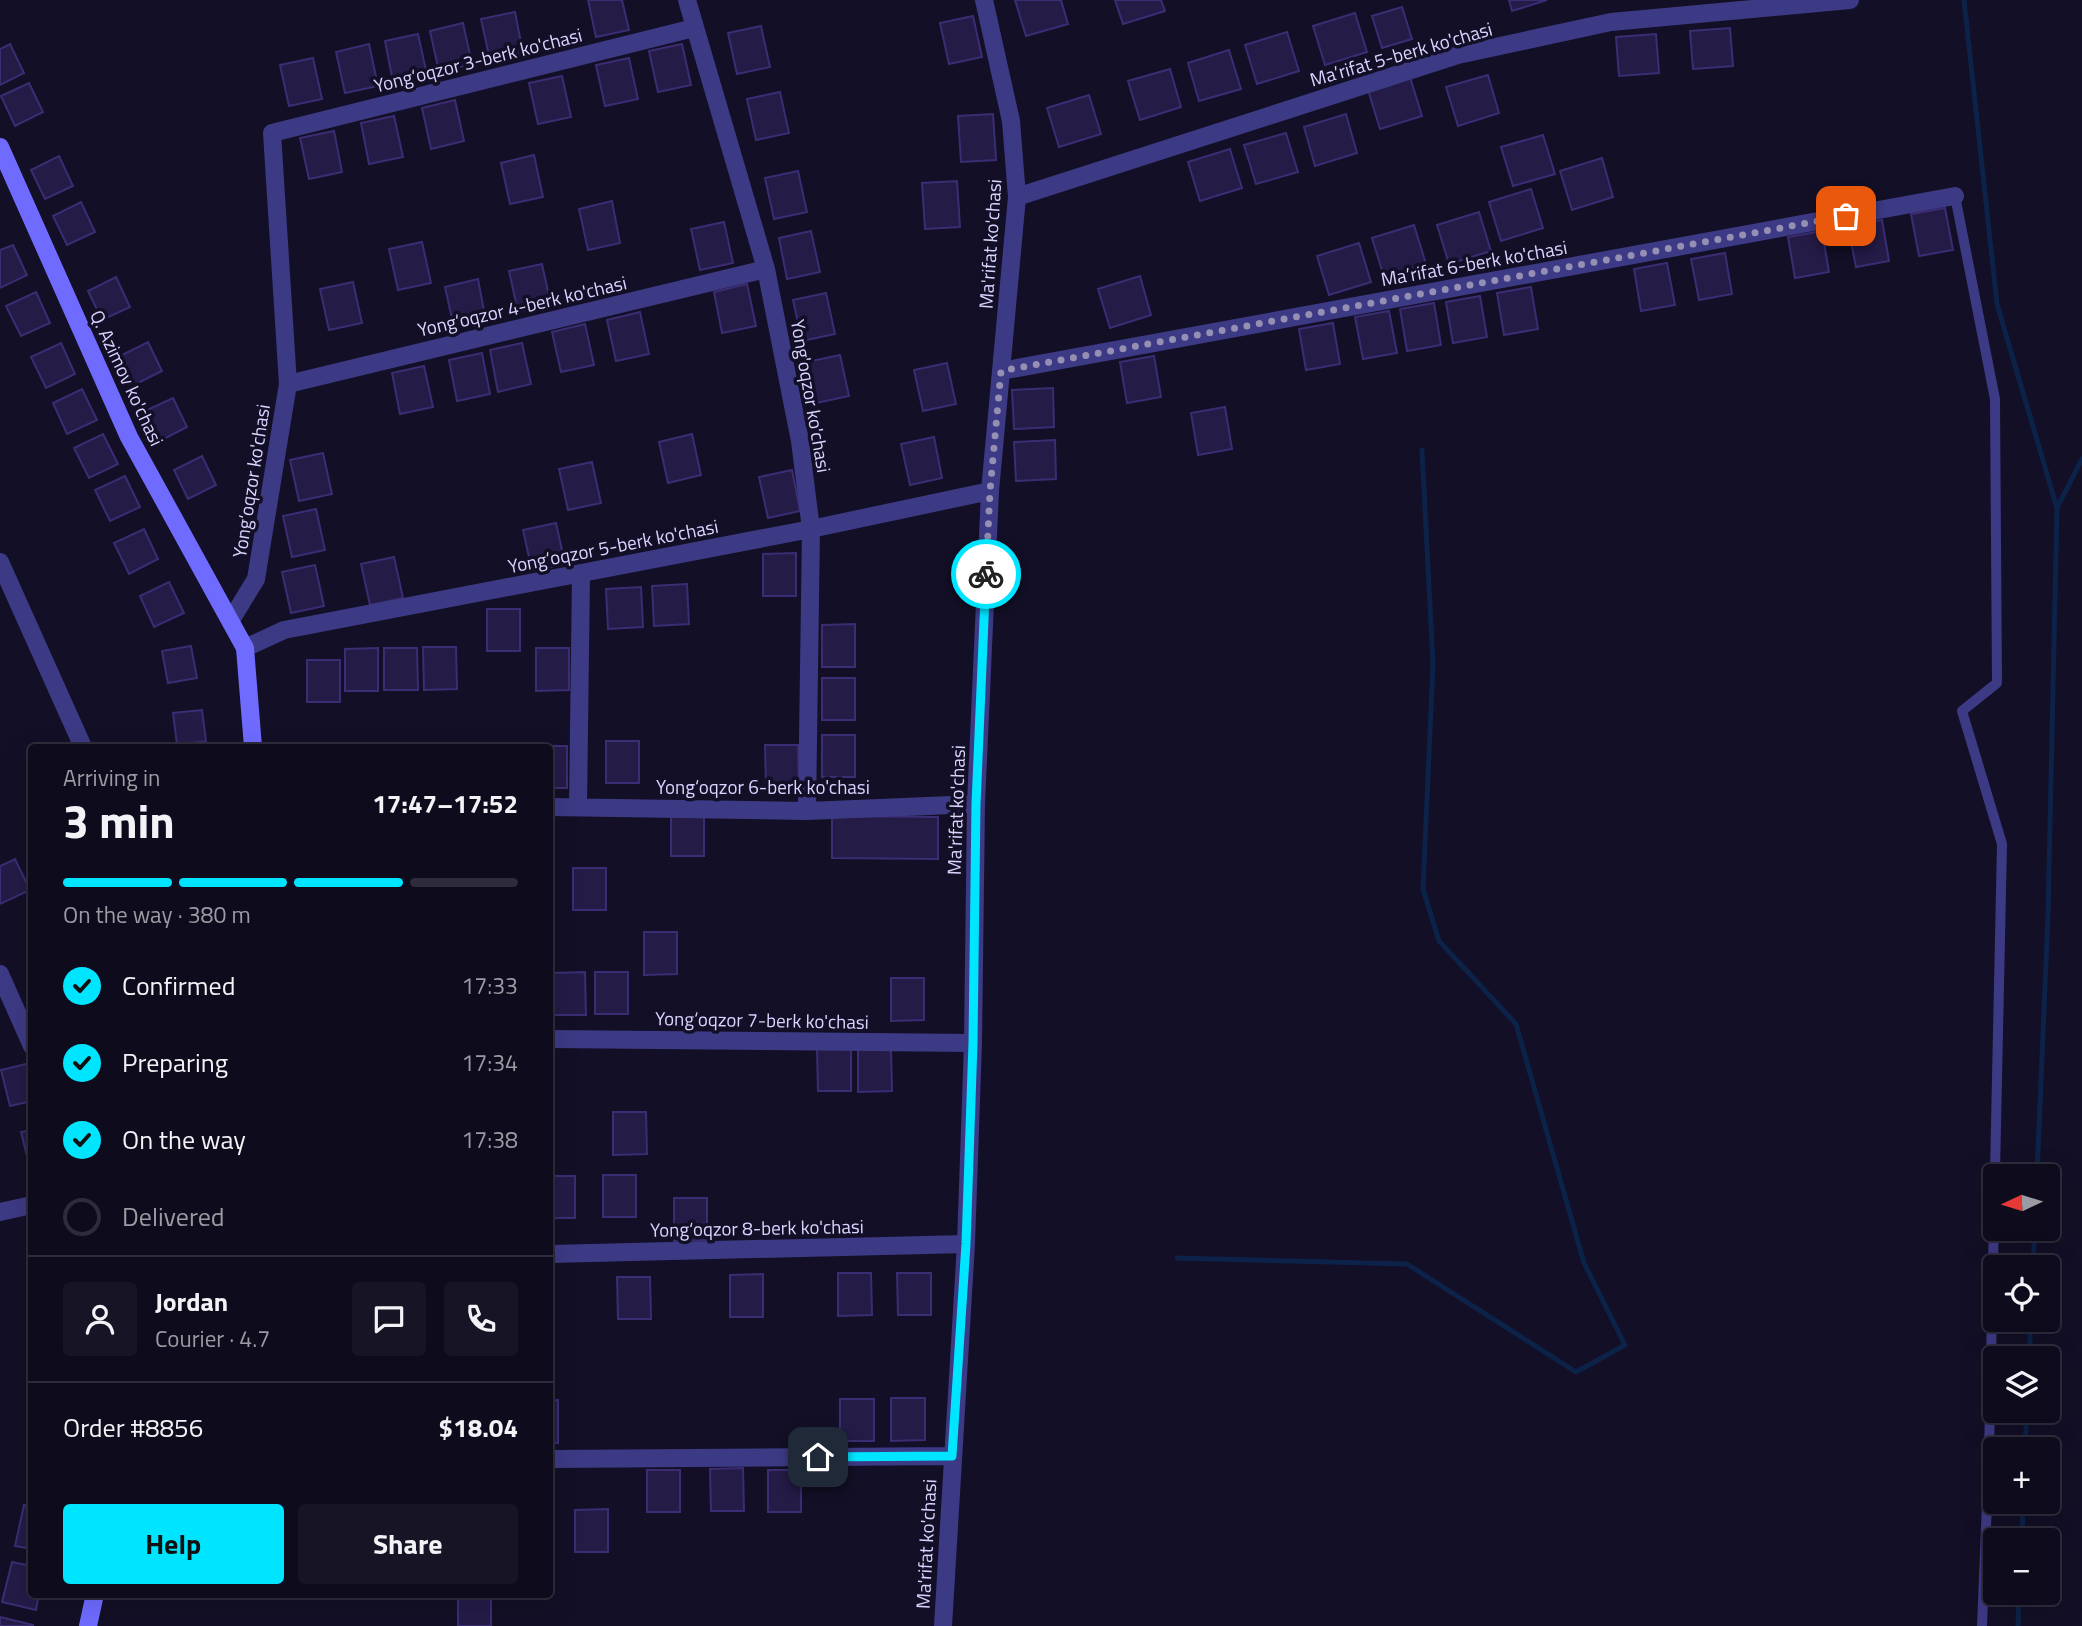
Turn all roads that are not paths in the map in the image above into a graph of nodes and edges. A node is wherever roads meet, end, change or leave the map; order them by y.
1 (687, 0) edge
2 (984, 0) edge
3 (1850, 0) edge
4 (694, 28) junction
5 (0, 146) edge
6 (1955, 196) joint
7 (1017, 197) junction
8 (766, 269) junction
9 (1001, 371) junction
10 (288, 384) junction
11 (990, 491) junction
12 (811, 529) junction
13 (0, 562) edge
14 (580, 574) junction
15 (230, 620) junction
16 (245, 648) junction
17 (82, 744) edge
18 (253, 744) edge
19 (976, 804) junction
20 (553, 807) edge
21 (578, 807) junction
22 (807, 811) junction
23 (0, 974) edge
24 (28, 1037) edge
25 (553, 1039) edge
26 (973, 1043) junction
27 (28, 1206) edge
28 (0, 1212) edge
29 (966, 1244) junction
30 (553, 1254) edge
31 (952, 1456) junction
32 (553, 1459) edge
33 (94, 1598) edge
34 (88, 1626) edge
35 (943, 1626) edge
36 (1982, 1626) edge

1 - 4 street, Yong'oqzor ko'chasi
2 - 7 street, Ma'rifat ko'chasi
3 - 7 street, Ma’rifat 5-berk ko'chasi
4 - 8 street, Yong'oqzor ko'chasi
4 - 10 street, Yong‘oqzor 3-berk ko'chasi
5 - 15 main road, Q. Azimov ko'chasi
6 - 9 street, Ma’rifat 6-berk ko'chasi
6 - 36 lane
7 - 9 street, Ma'rifat ko'chasi
8 - 10 street, Yong‘oqzor 4-berk ko'chasi
8 - 12 street, Yong'oqzor ko'chasi
9 - 11 street, Ma'rifat ko'chasi
10 - 15 street, Yong‘oqzor ko'chasi
11 - 12 street, Yong‘oqzor 5-berk ko'chasi
11 - 19 street, Ma'rifat ko'chasi
12 - 14 street, Yong‘oqzor 5-berk ko'chasi
12 - 22 street, Yong'oqzor ko'chasi
13 - 17 street
14 - 16 street, Yong‘oqzor 5-berk ko'chasi
14 - 21 street
15 - 16 main road, Q. Azimov ko'chasi
16 - 18 main road
19 - 22 street, Yong‘oqzor 6-berk ko'chasi
19 - 26 street, Ma'rifat ko'chasi
20 - 21 street, Yong‘oqzor 6-berk ko'chasi
21 - 22 street, Yong‘oqzor 6-berk ko'chasi
23 - 24 street
25 - 26 street, Yong‘oqzor 7-berk ko'chasi
26 - 29 street, Ma'rifat ko'chasi
27 - 28 street
29 - 30 street, Yong‘oqzor 8-berk ko'chasi
29 - 31 street, Ma'rifat ko'chasi
31 - 32 street
31 - 35 street, Ma'rifat ko'chasi
33 - 34 main road

